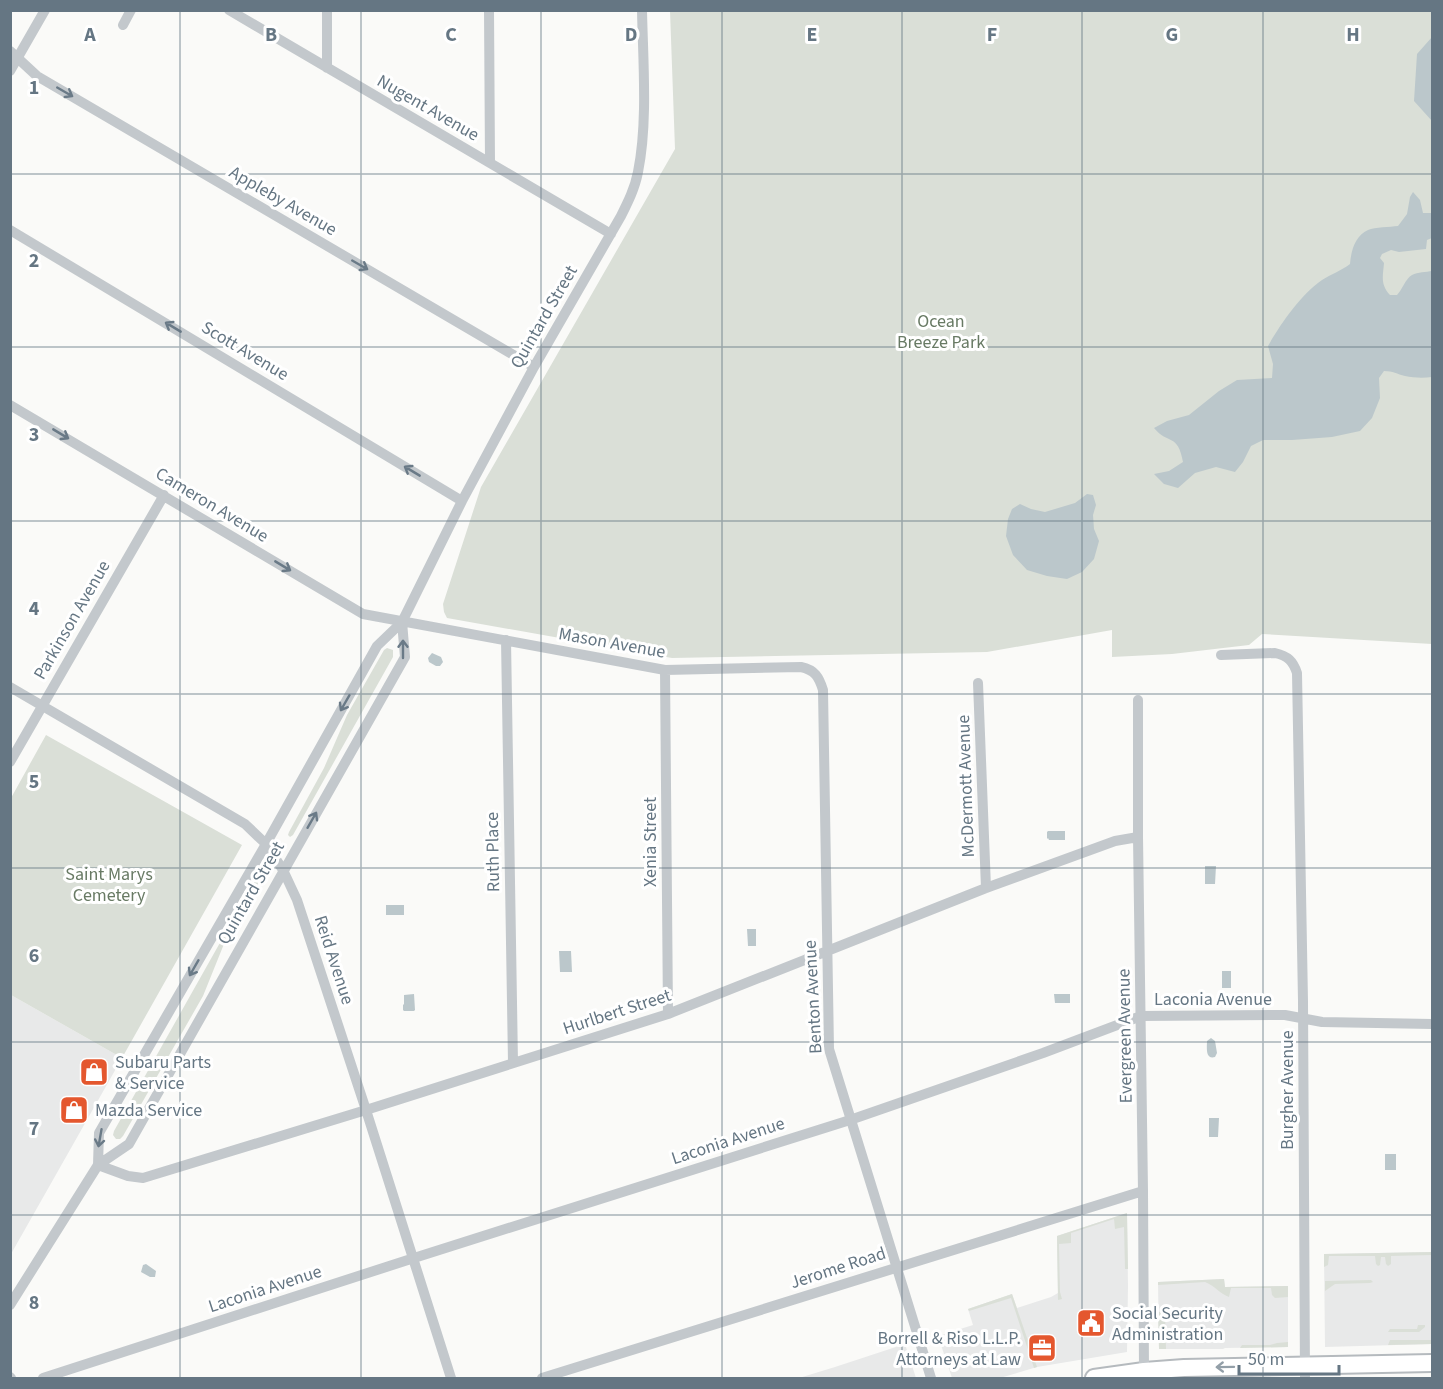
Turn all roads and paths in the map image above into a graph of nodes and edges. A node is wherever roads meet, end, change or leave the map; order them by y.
1 (45, 10) edge
2 (131, 10) edge
3 (229, 10) edge
4 (327, 10) edge
5 (489, 10) edge
6 (642, 10) edge
7 (123, 25) dead end
8 (14, 54) edge
9 (327, 68) junction
10 (10, 71) edge
11 (490, 163) junction
12 (10, 230) edge
13 (611, 234) junction
14 (534, 367) junction
15 (12, 410) edge
16 (164, 495) junction
17 (462, 501) junction
18 (402, 622) junction
19 (506, 640) junction
20 (1221, 655) dead end
21 (665, 670) junction
22 (816, 673) joint
23 (978, 682) dead end
24 (10, 687) edge
25 (1138, 700) dead end
26 (42, 706) junction
27 (10, 762) edge
28 (1138, 837) junction
29 (266, 844) junction
30 (283, 870) junction
31 (986, 888) junction
32 (826, 952) junction
33 (668, 1014) junction
34 (1141, 1016) junction
35 (1303, 1018) junction
36 (1432, 1024) edge
37 (513, 1063) junction
38 (366, 1110) junction
39 (850, 1120) junction
40 (98, 1165) junction
41 (1143, 1191) junction
42 (414, 1258) junction
43 (896, 1267) junction
44 (10, 1305) edge
45 (1432, 1363) edge
46 (1144, 1371) junction
47 (1305, 1372) edge
48 (44, 1378) edge
49 (451, 1378) edge
50 (542, 1378) edge
51 (931, 1378) edge
52 (1094, 1378) edge

1 - 8 street
2 - 7 street
3 - 9 street, Nugent Avenue
4 - 9 street
5 - 11 street
6 - 13 street, Quintard Street
8 - 10 street
8 -> 14 street, Appleby Avenue
9 - 11 street, Nugent Avenue
11 - 13 street, Nugent Avenue
17 -> 12 street, Scott Avenue
13 - 14 street, Quintard Street
14 - 17 street, Quintard Street
15 -> 16 street, Cameron Avenue
16 -> 18 street, Cameron Avenue
16 - 26 street, Parkinson Avenue
17 - 18 street, Quintard Street
18 - 19 street, Mason Avenue
18 -> 29 street, Quintard Street
30 -> 18 street, Quintard Street
19 - 21 street, Mason Avenue
19 - 37 street, Ruth Place
20 - 35 street, Burgher Avenue
21 - 22 street, Mason Avenue
21 - 33 street, Xenia Street
22 - 32 street, Benton Avenue
23 - 31 street, McDermott Avenue
24 - 26 street, Reid Avenue
25 - 28 street, Evergreen Avenue
26 - 27 street, Parkinson Avenue
26 - 29 street, Reid Avenue
28 - 31 street, Hurlbert Street
28 - 34 street, Evergreen Avenue
29 - 30 street, Reid Avenue
29 -> 40 street, Quintard Street
30 - 38 street, Reid Avenue
30 - 40 street, Quintard Street
31 - 32 street, Hurlbert Street
32 - 33 street, Hurlbert Street
32 - 39 street, Benton Avenue
33 - 37 street, Hurlbert Street
34 - 35 street, Laconia Avenue
34 - 39 street, Laconia Avenue
34 - 41 street, Evergreen Avenue
35 - 36 street, Laconia Avenue
35 - 47 street, Burgher Avenue
37 - 38 street, Hurlbert Street
38 - 40 street, Hurlbert Street
38 - 42 street, Reid Avenue
39 - 42 street, Laconia Avenue
39 - 43 street, Benton Avenue
40 - 44 street, Quintard Street
41 - 43 street, Jerome Road
41 - 46 street, Evergreen Avenue
42 - 48 street, Laconia Avenue
42 - 49 street, Reid Avenue
43 - 50 street, Jerome Road
43 - 51 street, Benton Avenue
45 - 47 main road
47 -> 46 main road
46 - 52 main road

